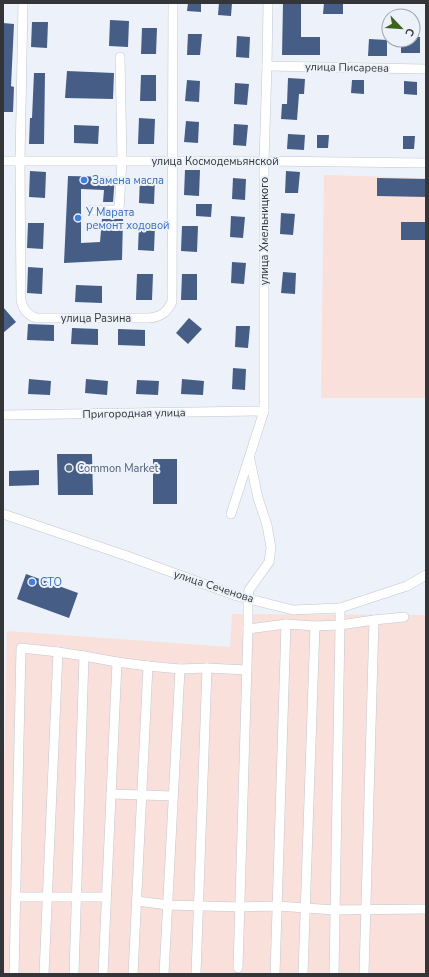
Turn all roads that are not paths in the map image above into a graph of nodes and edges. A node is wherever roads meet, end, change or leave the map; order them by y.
1 (23, 3) edge
2 (173, 3) edge
3 (268, 3) edge
4 (120, 57) dead end
5 (267, 66) junction
6 (426, 69) edge
7 (3, 161) edge
8 (20, 161) junction
9 (122, 161) junction
10 (173, 161) junction
11 (264, 161) junction
12 (426, 163) edge
13 (91, 210) dead end
14 (264, 411) junction
15 (3, 415) edge
16 (249, 456) junction
17 (3, 514) edge
18 (231, 514) dead end
19 (426, 575) edge
20 (248, 599) junction
21 (340, 608) junction
22 (404, 617) dead end
23 (374, 620) junction
24 (286, 624) junction
25 (340, 625) junction
26 (315, 626) junction
27 (248, 629) junction
28 (58, 652) junction
29 (84, 656) junction
30 (117, 662) junction
31 (148, 666) junction
32 (207, 668) junction
33 (180, 669) junction
34 (247, 670) junction
35 (111, 794) junction
36 (142, 796) junction
37 (173, 796) junction
38 (76, 896) junction
39 (16, 897) junction
40 (48, 897) junction
41 (107, 897) junction
42 (137, 901) junction
43 (168, 905) junction
44 (198, 906) junction
45 (277, 906) junction
46 (240, 907) junction
47 (305, 908) junction
48 (366, 909) junction
49 (426, 909) edge
50 (335, 910) junction
51 (238, 968) dead end
52 (14, 974) edge
53 (44, 974) edge
54 (74, 974) edge
55 (103, 974) edge
56 (133, 974) edge
57 (164, 974) edge
58 (196, 974) edge
59 (275, 974) edge
60 (303, 974) edge
61 (334, 974) edge
62 (364, 974) edge

1 - 8 street, улица Разина
2 - 10 street, улица Разина
3 - 5 street, улица Хмельницкого
4 - 9 street
5 - 6 street, улица Писарева
5 - 11 street, улица Хмельницкого
7 - 8 street, улица Космодемьянской
8 - 9 street, улица Космодемьянской
8 - 10 street, улица Разина
9 - 10 street, улица Космодемьянской
9 - 13 street
10 - 11 street, улица Космодемьянской
11 - 12 street, улица Космодемьянской
11 - 14 street, улица Хмельницкого
14 - 15 street, Пригородная улица
14 - 16 street, улица Хмельницкого
16 - 18 street, улица Хмельницкого
16 - 20 street
17 - 20 street, улица Сеченова
19 - 21 street, улица Сеченова
20 - 21 street, улица Сеченова
20 - 27 street
21 - 25 street
22 - 23 street
23 - 25 street
23 - 48 street
24 - 26 street
24 - 27 street
24 - 45 street
25 - 26 street
25 - 50 street
26 - 47 street
27 - 34 street
28 - 29 street
28 - 39 street
28 - 40 street
29 - 30 street
29 - 38 street
30 - 31 street
30 - 35 street
31 - 33 street
31 - 36 street
32 - 33 street
32 - 34 street
32 - 44 street
33 - 37 street
34 - 46 street
35 - 36 street
35 - 41 street
36 - 37 street
36 - 42 street
37 - 43 street
38 - 40 street
38 - 41 street
38 - 54 street
39 - 40 street
39 - 52 street
40 - 53 street
41 - 55 street
42 - 43 street
42 - 56 street
43 - 44 street
43 - 57 street
44 - 46 street
44 - 58 street
45 - 46 street
45 - 47 street
45 - 59 street
46 - 51 street
47 - 50 street
47 - 60 street
48 - 49 street
48 - 50 street
48 - 62 street
50 - 61 street

